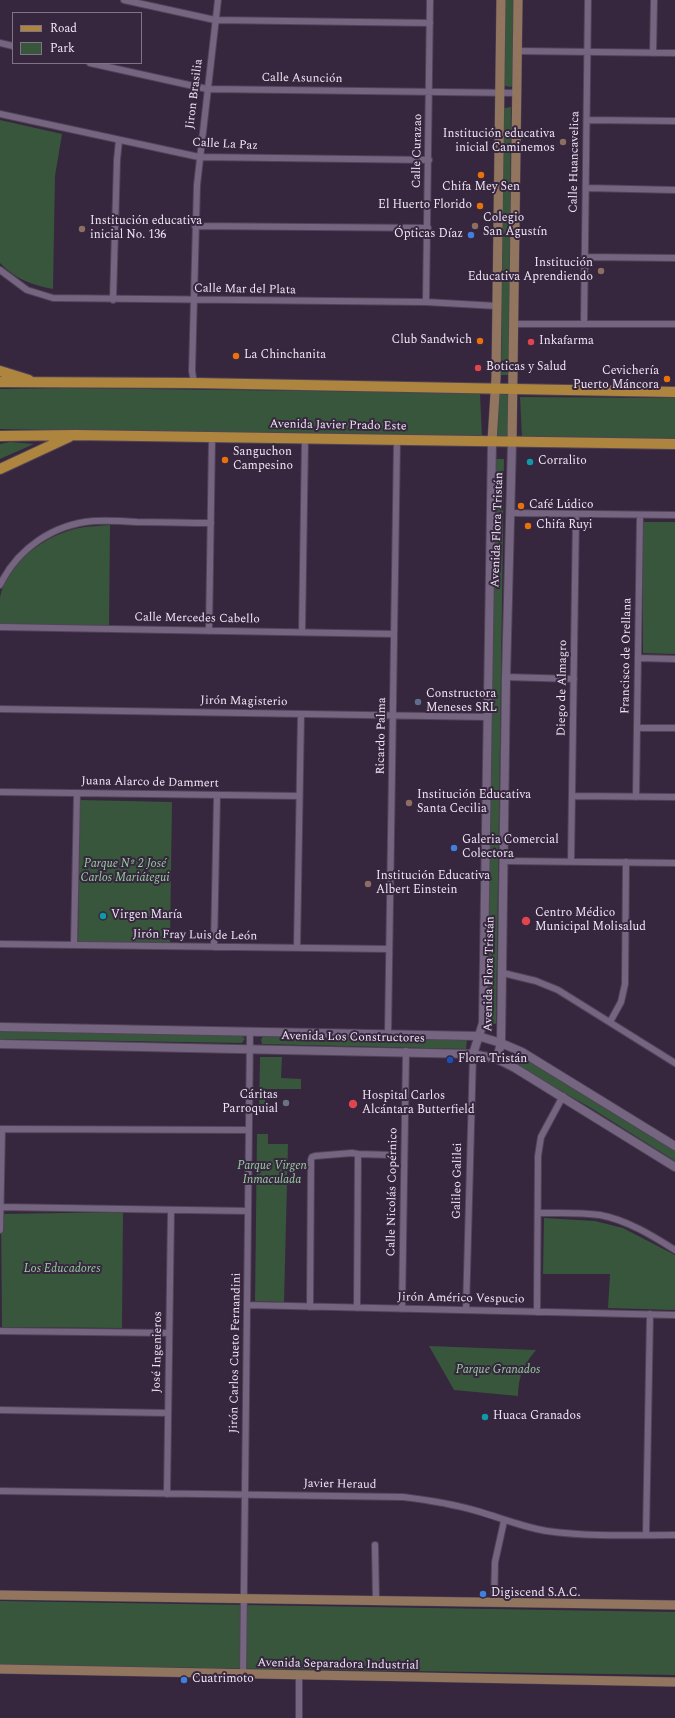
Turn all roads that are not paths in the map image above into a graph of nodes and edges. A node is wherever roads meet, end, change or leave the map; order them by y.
1 (124, 0) edge
2 (218, 0) edge
3 (430, 0) edge
4 (501, 0) edge
5 (518, 0) edge
6 (588, 0) edge
7 (654, 0) edge
8 (215, 20) junction
9 (430, 23) junction
10 (0, 43) edge
11 (12, 46) edge
12 (517, 50) junction
13 (587, 52) junction
14 (653, 52) junction
15 (675, 53) edge
16 (95, 64) edge
17 (207, 88) junction
18 (430, 92) junction
19 (500, 93) junction
20 (517, 93) junction
21 (0, 114) edge
22 (587, 120) junction
23 (675, 121) edge
24 (119, 140) junction
25 (199, 157) junction
26 (429, 160) junction
27 (586, 188) junction
28 (675, 190) edge
29 (195, 226) junction
30 (428, 228) junction
31 (585, 256) junction
32 (675, 258) edge
33 (0, 270) edge
34 (113, 300) junction
35 (194, 300) junction
36 (426, 302) junction
37 (497, 306) junction
38 (514, 324) junction
39 (584, 324) junction
40 (675, 324) edge
41 (0, 371) edge
42 (0, 382) edge
43 (54, 382) junction
44 (194, 383) junction
45 (495, 389) junction
46 (513, 390) junction
47 (675, 392) edge
48 (75, 435) junction
49 (0, 436) edge
50 (212, 437) junction
51 (305, 439) junction
52 (397, 440) junction
53 (492, 441) junction
54 (512, 442) junction
55 (675, 444) edge
56 (0, 469) edge
57 (510, 513) junction
58 (576, 514) junction
59 (640, 515) junction
60 (675, 515) edge
61 (211, 524) junction
62 (0, 585) edge
63 (0, 627) edge
64 (209, 631) junction
65 (302, 632) junction
66 (394, 634) junction
67 (638, 658) junction
68 (675, 659) edge
69 (506, 677) junction
70 (574, 679) junction
71 (0, 709) edge
72 (301, 714) junction
73 (393, 715) junction
74 (488, 717) junction
75 (637, 728) junction
76 (675, 728) edge
77 (0, 792) edge
78 (77, 793) junction
79 (217, 795) junction
80 (300, 796) junction
81 (572, 796) junction
82 (636, 797) junction
83 (675, 798) edge
84 (504, 861) junction
85 (571, 862) junction
86 (626, 862) junction
87 (675, 863) edge
88 (0, 944) edge
89 (74, 945) junction
90 (214, 947) junction
91 (297, 948) junction
92 (389, 949) junction
93 (503, 973) junction
94 (610, 1022) junction
95 (0, 1027) edge
96 (250, 1031) junction
97 (388, 1033) junction
98 (478, 1036) junction
99 (501, 1043) junction
100 (0, 1044) edge
101 (250, 1048) junction
102 (406, 1051) junction
103 (473, 1054) junction
104 (496, 1059) junction
105 (675, 1062) edge
106 (563, 1096) junction
107 (1, 1129) edge
108 (249, 1130) junction
109 (675, 1146) edge
110 (358, 1154) junction
111 (391, 1155) dead end
112 (675, 1167) edge
113 (0, 1207) edge
114 (171, 1211) junction
115 (248, 1211) junction
116 (539, 1213) junction
117 (0, 1230) edge
118 (675, 1250) edge
119 (247, 1305) junction
120 (310, 1308) junction
121 (357, 1308) junction
122 (402, 1309) junction
123 (466, 1310) junction
124 (537, 1312) junction
125 (650, 1314) junction
126 (675, 1315) edge
127 (0, 1331) edge
128 (169, 1332) junction
129 (0, 1410) edge
130 (168, 1413) junction
131 (0, 1491) edge
132 (167, 1494) junction
133 (245, 1495) junction
134 (504, 1521) junction
135 (646, 1535) junction
136 (675, 1535) edge
137 (375, 1545) dead end
138 (0, 1595) edge
139 (244, 1598) junction
140 (376, 1600) junction
141 (494, 1602) junction
142 (675, 1605) edge
143 (0, 1669) edge
144 (243, 1675) junction
145 (299, 1676) junction
146 (675, 1682) edge
147 (299, 1718) edge

1 - 8 street
2 - 8 street, Jiron Brasilia
3 - 9 street, Calle Curazao
4 - 19 main road, Avenida Flora Tristán
5 - 12 main road, Avenida Flora Tristán
6 - 13 street, Calle Huancavelica
7 - 14 street
8 - 9 street
8 - 17 street, Jiron Brasilia
9 - 18 street, Calle Curazao
10 - 11 street
12 - 13 street
12 - 20 main road, Avenida Flora Tristán
13 - 14 street
13 - 22 street, Calle Huancavelica
14 - 15 street
16 - 17 street, Calle Asunción
17 - 18 street, Calle Asunción
17 - 25 street, Jiron Brasilia
18 - 19 street, Calle Asunción
18 - 26 street, Calle Curazao
19 - 20 street, Calle Asunción
19 - 37 main road, Avenida Flora Tristán
20 - 38 main road, Avenida Flora Tristán
21 - 24 street, Calle La Paz
22 - 23 street
22 - 27 street, Calle Huancavelica
24 - 25 street, Calle La Paz
24 - 34 street
25 - 26 street, Calle La Paz
25 - 29 street, Jiron Brasilia
26 - 30 street, Calle Curazao
27 - 28 street
27 - 31 street, Calle Huancavelica
29 - 30 street
29 - 35 street, Jiron Brasilia
30 - 36 street, Calle Curazao
31 - 32 street
31 - 39 street, Calle Huancavelica
33 - 34 street, Calle Mar del Plata
34 - 35 street, Calle Mar del Plata
35 - 36 street, Calle Mar del Plata
35 - 44 street, Jiron Brasilia
36 - 37 street, Calle Mar del Plata
37 - 45 main road, Avenida Flora Tristán
38 - 39 street
38 - 46 main road, Avenida Flora Tristán
39 - 40 street
41 - 43 main road
42 - 43 main road
43 - 44 main road
44 - 45 main road
45 - 46 main road
45 - 53 main road, Avenida Flora Tristán
46 - 47 main road
46 - 54 main road, Avenida Flora Tristán
48 - 49 main road, Avenida Javier Prado Este
48 - 50 main road, Avenida Javier Prado Este
48 - 56 main road
50 - 51 main road, Avenida Javier Prado Este
50 - 61 street
51 - 52 main road, Avenida Javier Prado Este
51 - 65 street
52 - 53 main road, Avenida Javier Prado Este
52 - 66 street, Ricardo Palma
53 - 54 main road, Avenida Javier Prado Este
53 - 74 street, Avenida Flora Tristán
54 - 55 main road, Avenida Javier Prado Este
54 - 57 street, Avenida Flora Tristán
57 - 58 street
57 - 69 street, Avenida Flora Tristán
58 - 59 street
58 - 70 street, Diego de Almagro
59 - 60 street
59 - 67 street, Francisco de Orellana
61 - 62 street
61 - 64 street
63 - 64 street, Calle Mercedes Cabello
64 - 65 street, Calle Mercedes Cabello
65 - 66 street, Calle Mercedes Cabello
66 - 73 street, Ricardo Palma
67 - 68 street
67 - 75 street, Francisco de Orellana
69 - 70 street
69 - 84 street, Avenida Flora Tristán
70 - 81 street, Diego de Almagro
71 - 72 street, Jirón Magisterio
72 - 73 street, Jirón Magisterio
72 - 80 street
73 - 74 street, Jirón Magisterio
73 - 92 street, Ricardo Palma
74 - 98 street, Avenida Flora Tristán
75 - 76 street
75 - 82 street, Francisco de Orellana
77 - 78 street, Juana Alarco de Dammert
78 - 79 street, Juana Alarco de Dammert
78 - 89 street
79 - 80 street, Juana Alarco de Dammert
79 - 90 street
80 - 91 street
81 - 82 street
81 - 85 street, Diego de Almagro
82 - 83 street
84 - 85 street
84 - 93 street, Avenida Flora Tristán
85 - 86 street
86 - 87 street
86 - 94 street
88 - 89 street, Jirón Fray Luis de León
89 - 90 street, Jirón Fray Luis de León
90 - 91 street, Jirón Fray Luis de León
91 - 92 street, Jirón Fray Luis de León
92 - 97 street, Ricardo Palma
93 - 94 street
93 - 99 street, Avenida Flora Tristán
94 - 105 street
95 - 96 street, Avenida Los Constructores
96 - 97 street, Avenida Los Constructores
96 - 101 street, Jirón Carlos Cueto Fernandini
97 - 98 street, Avenida Los Constructores
98 - 99 street, Avenida Los Constructores
98 - 103 street, Avenida Flora Tristán
99 - 104 street, Avenida Flora Tristán
99 - 109 street, Avenida Los Constructores
100 - 101 street, Avenida Los Constructores
101 - 102 street, Avenida Los Constructores
101 - 108 street, Jirón Carlos Cueto Fernandini
102 - 103 street, Avenida Los Constructores
102 - 122 street, Calle Nicolás Copérnico
103 - 104 street, Avenida Los Constructores
103 - 123 street, Galileo Galilei
104 - 106 street, Avenida Los Constructores
106 - 112 street, Avenida Los Constructores
106 - 116 street
107 - 108 street
107 - 113 street
108 - 115 street, Jirón Carlos Cueto Fernandini
110 - 111 street
110 - 120 street
110 - 121 street
113 - 114 street
113 - 117 street
114 - 115 street
114 - 128 street, José Ingenieros
115 - 119 street, Jirón Carlos Cueto Fernandini
116 - 118 street
116 - 124 street
119 - 120 street, Jirón Américo Vespucio
119 - 133 street, Jirón Carlos Cueto Fernandini
120 - 121 street, Jirón Américo Vespucio
121 - 122 street, Jirón Américo Vespucio
122 - 123 street, Jirón Américo Vespucio
123 - 124 street, Jirón Américo Vespucio
124 - 125 street, Jirón Américo Vespucio
125 - 126 street, Jirón Américo Vespucio
125 - 135 street
127 - 128 street
128 - 130 street, José Ingenieros
129 - 130 street
130 - 132 street, José Ingenieros
131 - 132 street, Javier Heraud
132 - 133 street, Javier Heraud
133 - 134 street, Javier Heraud
133 - 139 street, Jirón Carlos Cueto Fernandini
134 - 135 street, Javier Heraud
134 - 141 street
135 - 136 street, Javier Heraud
137 - 140 street
138 - 139 main road
139 - 140 main road
139 - 144 street, Jirón Carlos Cueto Fernandini
140 - 141 main road
141 - 142 main road
143 - 144 main road, Avenida Separadora Industrial
144 - 145 main road, Avenida Separadora Industrial
145 - 146 main road, Avenida Separadora Industrial
145 - 147 street

